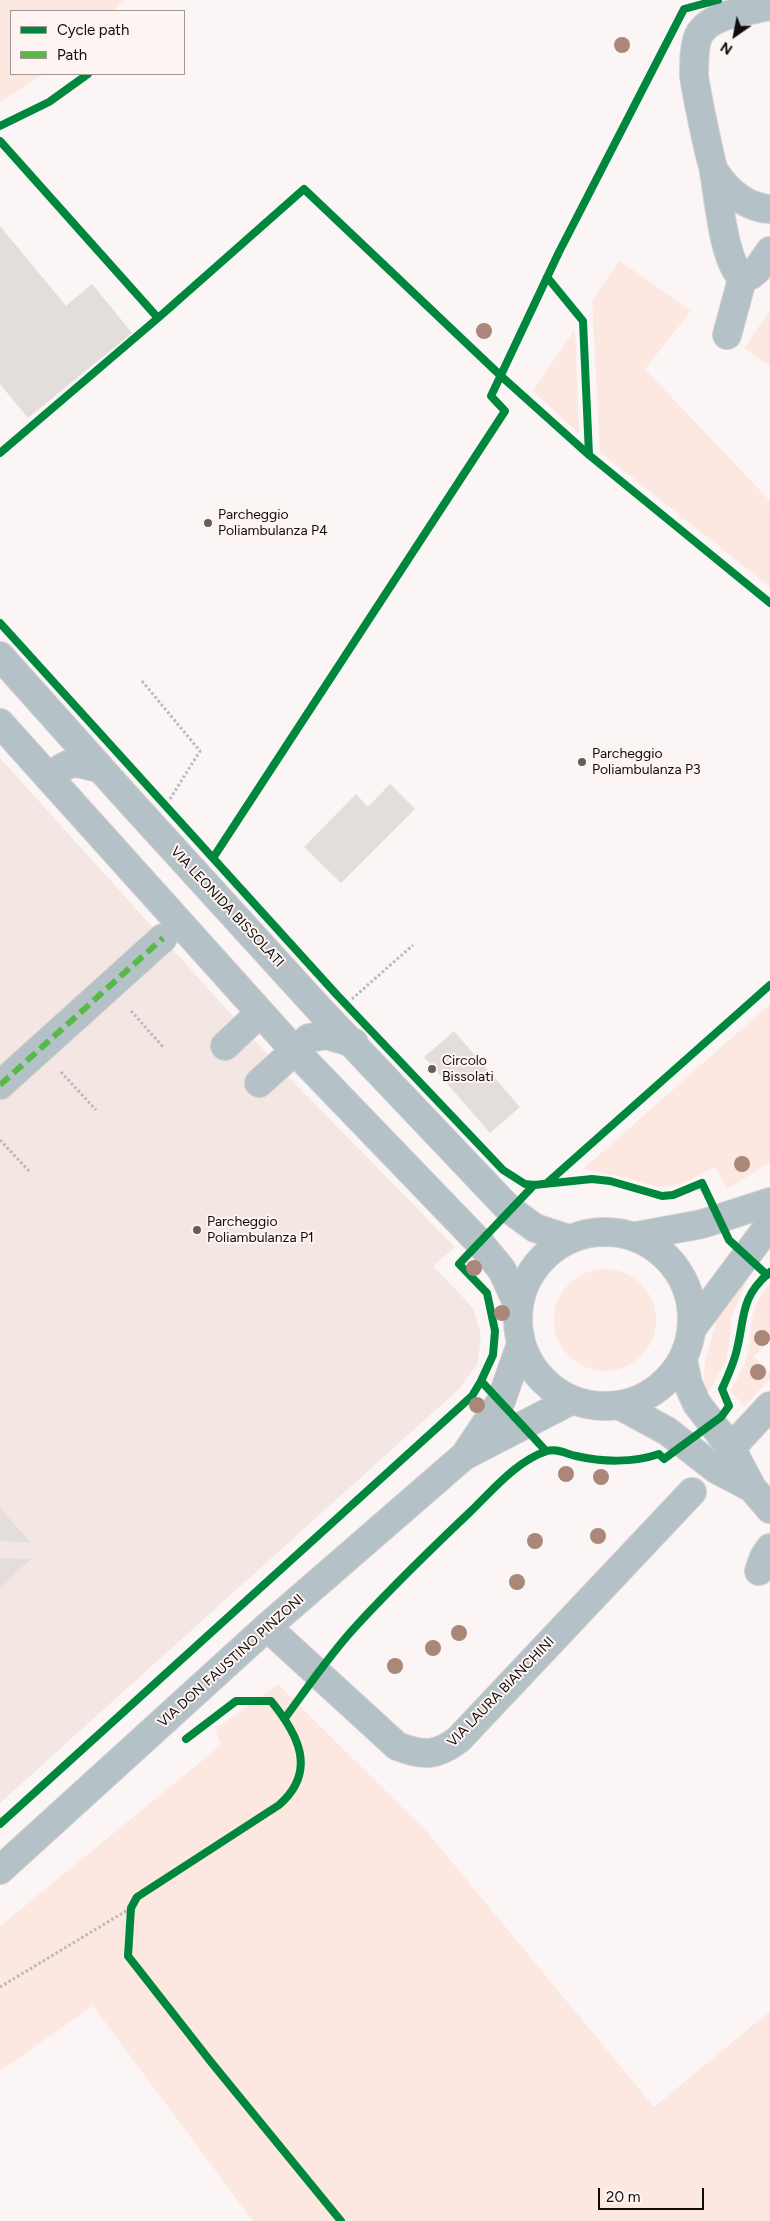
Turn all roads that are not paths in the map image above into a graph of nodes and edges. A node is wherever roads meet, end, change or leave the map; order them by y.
1 (767, 9) edge
2 (714, 171) junction
3 (770, 210) edge
4 (770, 251) edge
5 (744, 276) junction
6 (727, 335) dead end
7 (0, 656) edge
8 (0, 723) edge
9 (101, 769) junction
10 (49, 778) junction
11 (162, 938) dead end
12 (260, 1013) junction
13 (354, 1043) junction
14 (225, 1046) dead end
15 (294, 1050) junction
16 (258, 1083) dead end
17 (0, 1085) edge
18 (770, 1202) edge
19 (770, 1224) edge
20 (637, 1236) junction
21 (569, 1239) junction
22 (518, 1305) junction
23 (693, 1327) junction
24 (521, 1344) junction
25 (682, 1360) junction
26 (572, 1400) junction
27 (619, 1405) junction
28 (770, 1406) edge
29 (731, 1448) junction
30 (464, 1456) junction
31 (752, 1488) junction
32 (692, 1492) dead end
33 (770, 1509) edge
34 (267, 1627) junction
35 (0, 1870) edge

1 - 2 street
2 - 3 street
2 - 5 street
4 - 5 street
5 - 6 street
7 - 9 street, VIA LEONIDA BISSOLATI
8 - 10 street
9 - 10 street
9 - 13 street, VIA LEONIDA BISSOLATI
10 - 12 street
11 - 17 street
12 - 14 street
12 - 15 street
13 - 15 street
13 - 21 street, VIA LEONIDA BISSOLATI
15 - 16 street
15 - 22 street
18 - 20 street
19 - 23 street
20 - 21 street
20 - 23 street
21 - 22 street
22 - 24 street
23 - 25 street
24 - 26 street
24 - 30 street, VIA DON FAUSTINO PINZONI
25 - 27 street
25 - 29 street
26 - 27 street
26 - 30 street, VIA DON FAUSTINO PINZONI
27 - 31 street
28 - 29 street
29 - 31 street
30 - 34 street, VIA DON FAUSTINO PINZONI
31 - 33 street
32 - 34 street, VIA LAURA BIANCHINI
34 - 35 street, VIA DON FAUSTINO PINZONI

